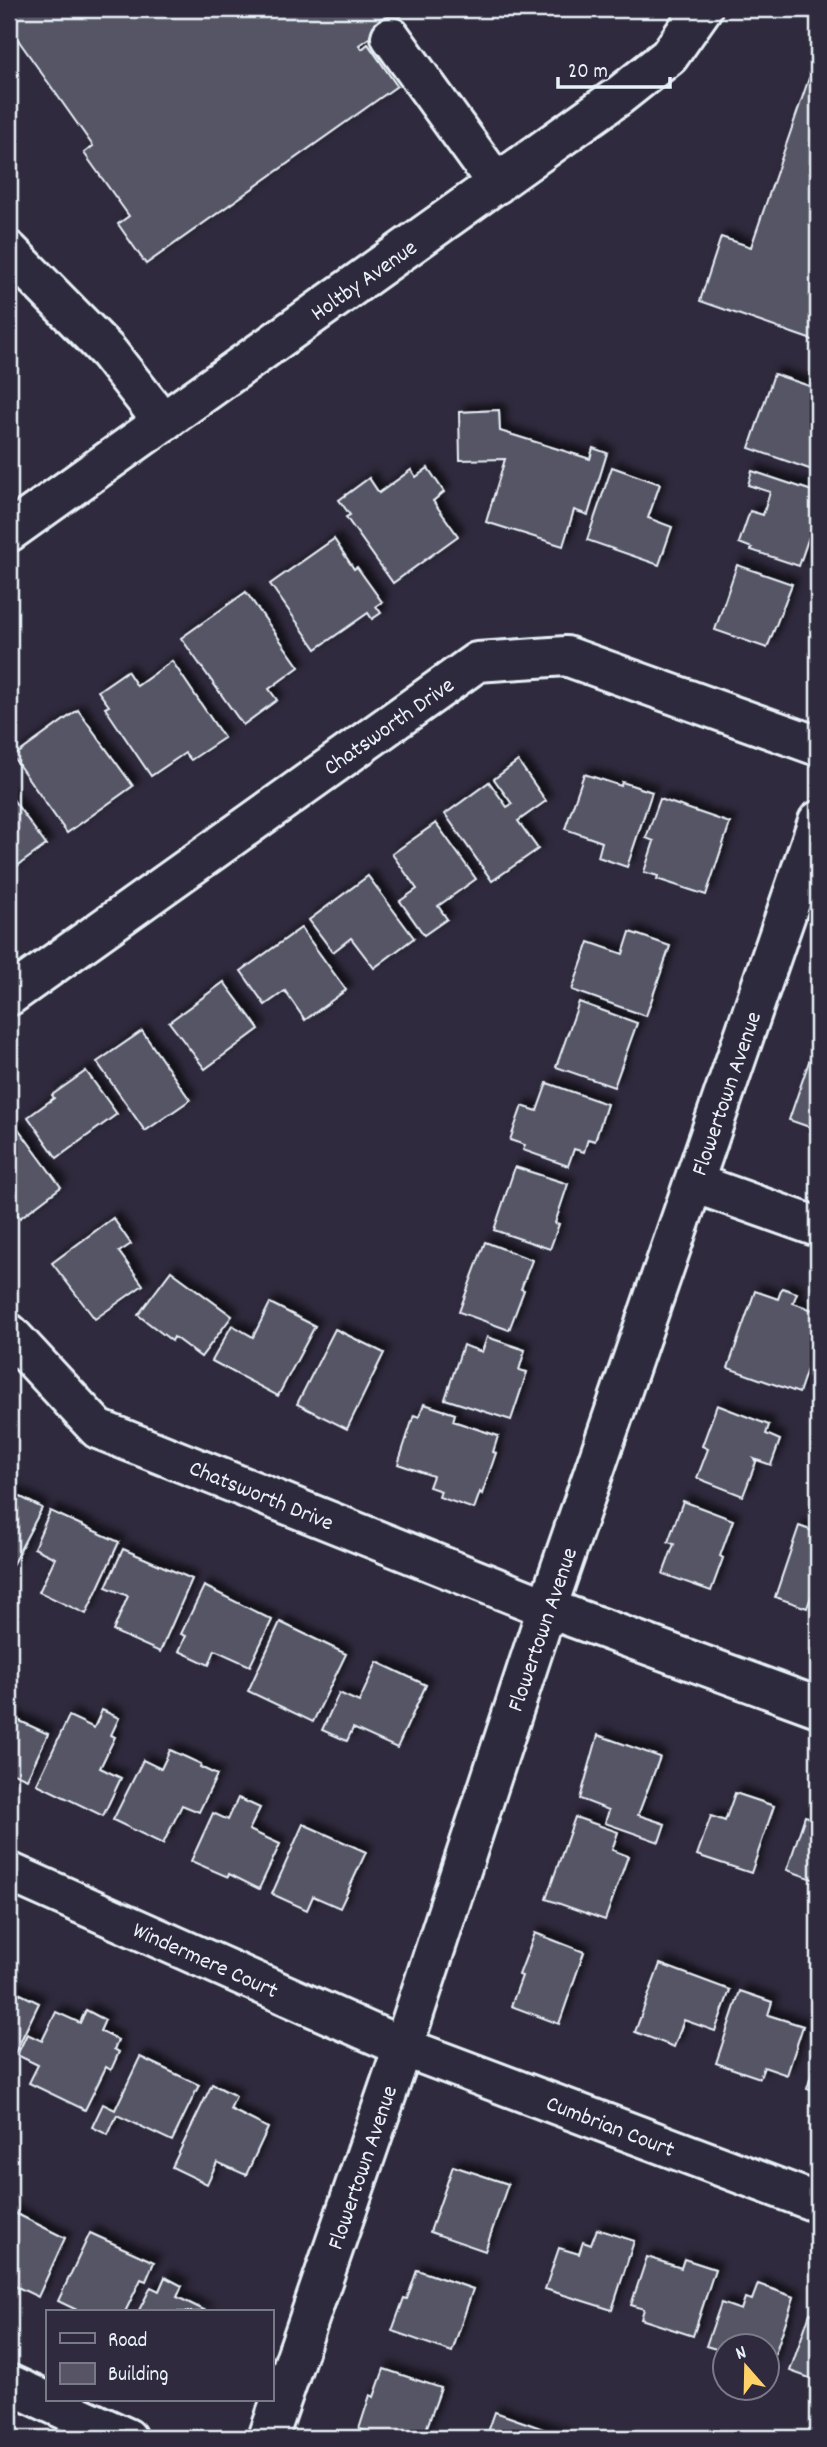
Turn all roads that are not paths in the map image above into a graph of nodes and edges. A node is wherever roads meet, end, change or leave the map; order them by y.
1 (702, 9) edge
2 (391, 37) dead end
3 (497, 184) junction
4 (9, 251) edge
5 (163, 422) junction
6 (9, 532) edge
7 (818, 746) edge
8 (818, 821) edge
9 (9, 996) edge
10 (694, 1183) junction
11 (818, 1227) edge
12 (9, 1333) edge
13 (547, 1608) junction
14 (818, 1707) edge
15 (9, 1872) edge
16 (403, 2047) junction
17 (818, 2203) edge
18 (9, 2384) edge
19 (46, 2401) edge
20 (48, 2402) edge
21 (127, 2438) edge
22 (268, 2438) edge

1 - 3 street, Holtby Avenue
2 - 3 street
3 - 5 street, Holtby Avenue
4 - 5 street
5 - 6 street, Holtby Avenue
7 - 9 street, Chatsworth Drive
8 - 10 street, Flowertown Avenue
10 - 11 street
10 - 13 street, Flowertown Avenue
12 - 13 street, Chatsworth Drive
13 - 14 street
13 - 16 street, Flowertown Avenue
15 - 16 street, Windermere Court
16 - 17 street, Cumbrian Court
16 - 22 street, Flowertown Avenue
18 - 19 street
20 - 21 street

